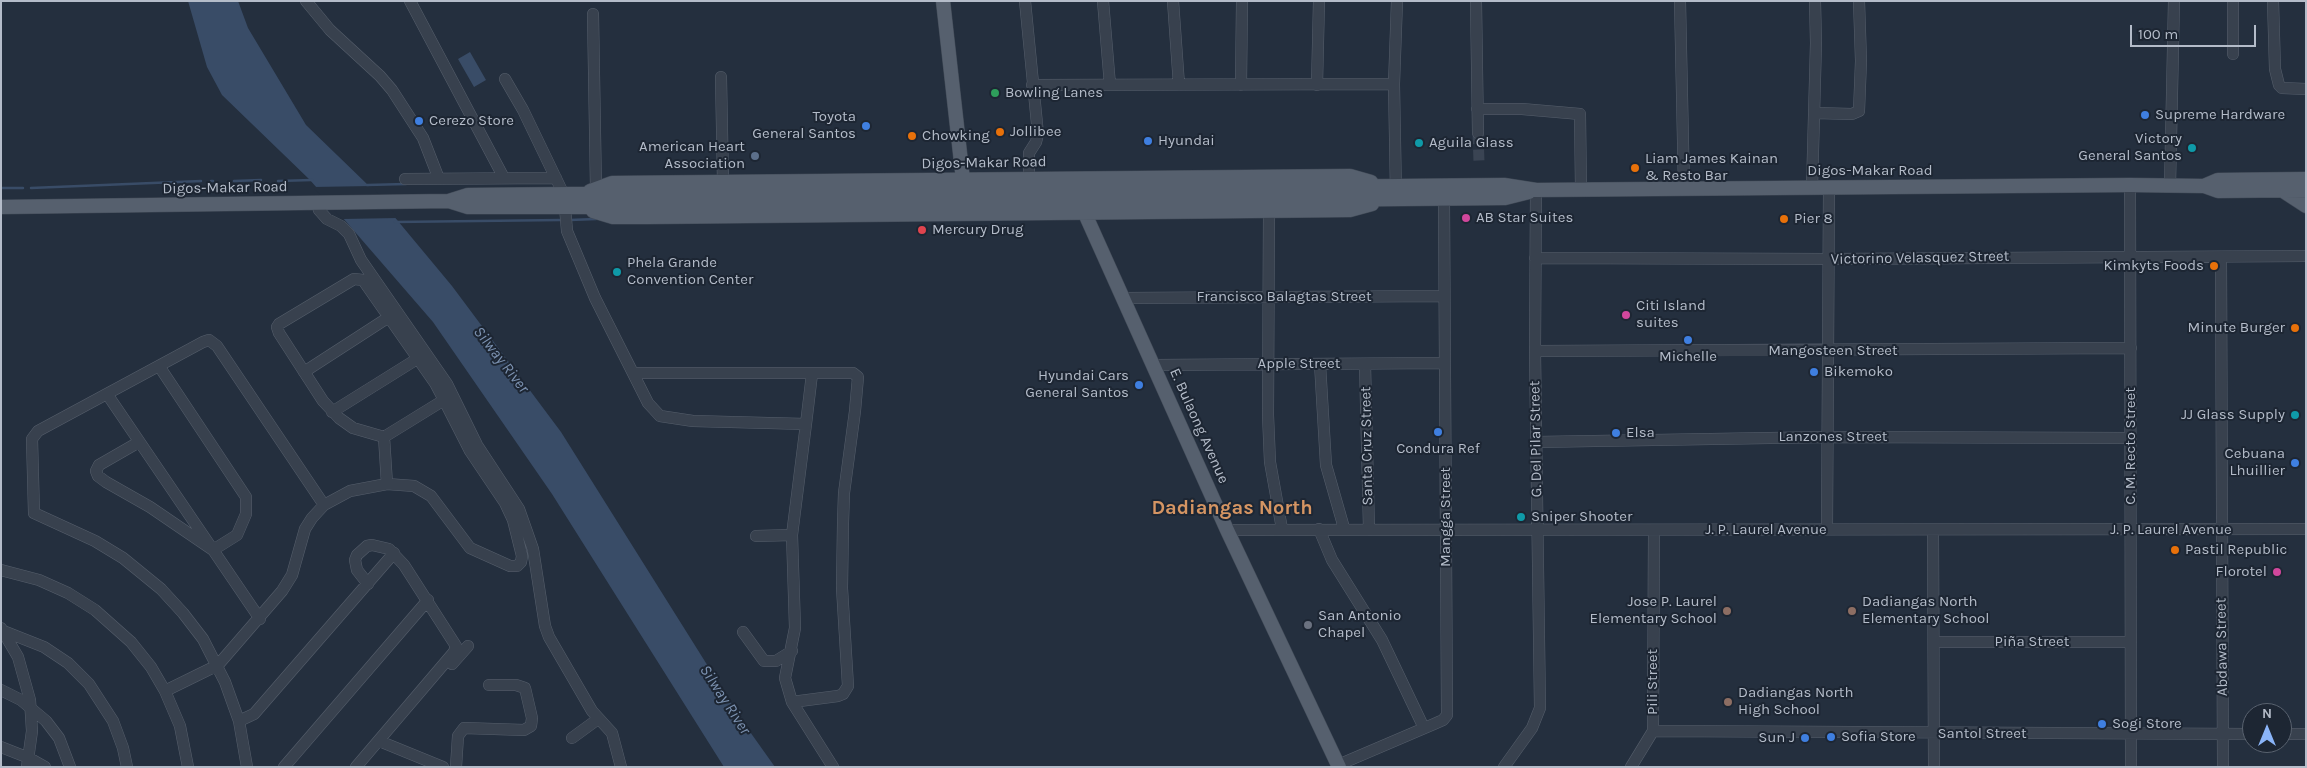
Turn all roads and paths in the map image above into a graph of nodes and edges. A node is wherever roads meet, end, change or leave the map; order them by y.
1 (306, 1) edge
2 (410, 1) edge
3 (943, 1) edge
4 (1025, 1) edge
5 (1103, 1) edge
6 (1173, 1) edge
7 (1242, 1) edge
8 (1319, 1) edge
9 (1397, 1) edge
10 (1476, 1) edge
11 (1680, 1) edge
12 (1815, 1) edge
13 (1859, 1) edge
14 (2174, 1) edge
15 (2233, 1) edge
16 (2273, 1) edge
17 (593, 14) dead end
18 (2233, 54) dead end
19 (721, 77) dead end
20 (505, 79) dead end
21 (1317, 84) junction
22 (1394, 84) junction
23 (1032, 85) junction
24 (1110, 85) junction
25 (1179, 85) junction
26 (1241, 85) junction
27 (2306, 89) edge
28 (1477, 109) junction
29 (1815, 113) junction
30 (1478, 133) tunnel mouth
31 (504, 178) junction
32 (556, 178) junction
33 (405, 179) dead end
34 (439, 179) junction
35 (1029, 179) junction
36 (1070, 179) junction
37 (963, 180) junction
38 (2306, 180) edge
39 (722, 182) junction
40 (2130, 185) junction
41 (2170, 186) junction
42 (2204, 186) junction
43 (1812, 188) junction
44 (1829, 188) junction
45 (596, 189) junction
46 (1684, 189) junction
47 (1536, 190) junction
48 (1581, 190) junction
49 (2282, 190) junction
50 (2306, 190) edge
51 (1393, 193) junction
52 (1444, 198) junction
53 (564, 201) junction
54 (580, 201) junction
55 (321, 203) junction
56 (2306, 206) edge
57 (1, 207) edge
58 (1269, 211) junction
59 (1084, 213) junction
60 (966, 214) junction
61 (2130, 256) junction
62 (2306, 256) edge
63 (2221, 257) junction
64 (1535, 258) junction
65 (1828, 259) junction
66 (1269, 296) junction
67 (1444, 296) junction
68 (1124, 298) junction
69 (389, 317) junction
70 (2131, 348) junction
71 (1535, 351) junction
72 (1828, 351) junction
73 (417, 359) junction
74 (1444, 363) junction
75 (1268, 364) junction
76 (1320, 364) junction
77 (1365, 364) junction
78 (1154, 365) junction
79 (159, 366) junction
80 (304, 372) junction
81 (634, 373) junction
82 (812, 374) junction
83 (107, 394) junction
84 (444, 400) junction
85 (332, 412) junction
86 (806, 424) junction
87 (384, 437) junction
88 (1828, 437) junction
89 (2131, 438) junction
90 (139, 442) junction
91 (1536, 442) junction
92 (387, 484) junction
93 (324, 505) junction
94 (188, 514) junction
95 (174, 523) junction
96 (1344, 528) junction
97 (1282, 529) junction
98 (1319, 529) junction
99 (1369, 529) junction
100 (1446, 529) junction
101 (1827, 529) junction
102 (2306, 529) edge
103 (1227, 530) junction
104 (1537, 530) junction
105 (1654, 530) junction
106 (1933, 530) junction
107 (2130, 530) junction
108 (2221, 530) junction
109 (792, 535) junction
110 (756, 536) dead end
111 (213, 550) junction
112 (394, 553) junction
113 (1, 570) edge
114 (368, 584) junction
115 (428, 600) junction
116 (260, 619) junction
117 (2, 629) edge
118 (743, 632) dead end
119 (1934, 642) junction
120 (2131, 642) junction
121 (468, 646) dead end
122 (792, 651) junction
123 (218, 665) junction
124 (489, 686) dead end
125 (1, 690) edge
126 (166, 691) junction
127 (792, 702) junction
128 (30, 706) junction
129 (598, 719) junction
130 (239, 721) junction
131 (1424, 728) junction
132 (1653, 731) junction
133 (1934, 734) junction
134 (2223, 734) junction
135 (2242, 734) edge
136 (2292, 734) edge
137 (2306, 734) edge
138 (2131, 735) junction
139 (572, 738) dead end
140 (384, 743) junction
141 (1, 747) edge
142 (28, 762) edge
143 (1339, 766) edge
144 (45, 767) edge
145 (70, 767) edge
146 (128, 767) edge
147 (188, 767) edge
148 (247, 767) edge
149 (284, 767) edge
150 (356, 767) edge
151 (366, 767) edge
152 (442, 767) edge
153 (456, 767) edge
154 (621, 767) edge
155 (833, 767) edge
156 (1504, 767) edge
157 (1631, 767) edge
158 (1934, 767) edge
159 (2130, 767) edge
160 (2223, 767) edge

1 - 34 street
2 - 31 street
3 - 37 main road
4 - 23 street
5 - 24 street
6 - 25 street
7 - 26 street
8 - 21 street
9 - 22 street
10 - 28 street
11 - 46 street
12 - 29 street
13 - 29 street
14 - 41 street
15 - 18 street
16 - 27 street
17 - 45 street
19 - 39 street
20 - 32 street
21 - 22 street
21 - 26 street
22 - 51 street
23 - 24 street
23 - 35 street
24 - 25 street
25 - 26 street
28 - 30 street
28 - 48 street
29 - 43 street
31 - 32 street
31 - 34 street
32 - 53 street
33 - 34 street
35 - 36 main road, Digos-Makar Road
35 - 37 main road, Digos-Makar Road
36 - 51 main road, Digos-Makar Road
36 - 59 main road, E. Bulaong Avenue
37 - 39 main road, Digos-Makar Road
37 - 60 main road
38 - 42 main road, Digos-Makar Road
39 - 45 main road, Digos-Makar Road
40 - 41 main road, Digos-Makar Road
40 - 44 main road, Digos-Makar Road
40 - 61 street, C. M. Recto Street
41 - 42 main road, Digos-Makar Road
42 - 49 main road, Digos-Makar Road
43 - 44 main road, Digos-Makar Road
43 - 46 main road, Digos-Makar Road
44 - 65 street
45 - 54 main road, Digos-Makar Road
46 - 48 main road, Digos-Makar Road
47 - 48 main road, Digos-Makar Road
47 - 51 main road, Digos-Makar Road
47 - 52 main road, Digos-Makar Road
47 - 64 street, G. Del Pilar Street
49 - 50 main road, Digos-Makar Road
49 - 56 main road
51 - 52 main road, Digos-Makar Road
51 - 54 main road, Digos-Makar Road
51 - 58 main road, Digos-Makar Road
52 - 67 street, Mangga Street
53 - 54 main road, Digos-Makar Road
53 - 55 main road, Digos-Makar Road
53 - 81 street
54 - 60 main road, Digos-Makar Road
55 - 57 main road, Digos-Makar Road
55 - 129 street
58 - 59 main road, Digos-Makar Road
58 - 66 street
59 - 60 main road, Digos-Makar Road
59 - 68 main road, E. Bulaong Avenue
61 - 63 street, Victorino Velasquez Street
61 - 65 street, Victorino Velasquez Street
61 - 70 street, C. M. Recto Street
62 - 63 street, Victorino Velasquez Street
63 - 108 street, Abdawa Street
64 - 65 street, Victorino Velasquez Street
64 - 71 street, G. Del Pilar Street
65 - 72 street
66 - 67 street, Francisco Balagtas Street
66 - 68 street, Francisco Balagtas Street
66 - 75 street
67 - 74 street, Mangga Street
68 - 78 main road, E. Bulaong Avenue
69 - 73 street
69 - 80 street
69 - 80 street
70 - 72 street, Mangosteen Street
70 - 89 street, C. M. Recto Street
71 - 72 street, Mangosteen Street
71 - 91 street, G. Del Pilar Street
72 - 88 street
73 - 84 street
73 - 85 street
74 - 77 street, Apple Street
74 - 100 street, Mangga Street
75 - 76 street, Apple Street
75 - 78 street, Apple Street
75 - 97 street
76 - 77 street, Apple Street
76 - 96 street
77 - 99 street, Santa Cruz Street
78 - 103 main road, E. Bulaong Avenue
79 - 83 street
79 - 93 street
79 - 111 street
80 - 85 street
81 - 82 street
81 - 86 street
82 - 86 street
82 - 127 street
83 - 90 street
83 - 123 street
84 - 87 street
84 - 92 street
85 - 87 street
86 - 109 street
87 - 92 street
88 - 89 street, Lanzones Street
88 - 91 street, Lanzones Street
88 - 101 street
89 - 107 street, C. M. Recto Street
90 - 94 street
90 - 95 street
91 - 104 street, G. Del Pilar Street
92 - 93 street
93 - 116 street
94 - 95 street
94 - 111 street
95 - 111 street
96 - 98 street, J. P. Laurel Avenue
96 - 99 street, J. P. Laurel Avenue
97 - 98 street, J. P. Laurel Avenue
97 - 103 street, J. P. Laurel Avenue
98 - 131 street
99 - 100 street, J. P. Laurel Avenue
100 - 104 street, J. P. Laurel Avenue
100 - 131 street, Mangga Street
101 - 105 street, J. P. Laurel Avenue
101 - 106 street, J. P. Laurel Avenue
102 - 108 street, J. P. Laurel Avenue
103 - 143 main road, E. Bulaong Avenue
104 - 105 street, J. P. Laurel Avenue
104 - 156 street, G. Del Pilar Street
105 - 132 street, Pili Street
106 - 107 street, J. P. Laurel Avenue
106 - 119 street
107 - 108 street, J. P. Laurel Avenue
107 - 120 street, C. M. Recto Street
108 - 134 street, Abdawa Street
109 - 110 street
109 - 122 street
111 - 116 street
112 - 114 street
112 - 114 street
112 - 115 street
113 - 126 street
114 - 130 street
115 - 149 street
115 - 150 street
116 - 123 street
117 - 128 street
117 - 146 street
118 - 122 street
119 - 120 street, Piña Street
119 - 133 street
120 - 138 street, C. M. Recto Street
121 - 140 street
122 - 127 street
123 - 126 street
123 - 130 street
124 - 153 street
125 - 128 street
126 - 147 street
127 - 155 street
128 - 142 street
128 - 145 street
129 - 139 street
129 - 154 street
130 - 148 street
131 - 143 street, Mangga Street
132 - 133 street, Santol Street
132 - 157 street, Pili Street
133 - 138 street, Santol Street
133 - 158 street
134 - 135 street, Santol Street
134 - 138 street, Santol Street
134 - 160 street, Abdawa Street
136 - 137 street
138 - 159 street, C. M. Recto Street
140 - 151 street
140 - 152 street
141 - 142 street
142 - 144 street

